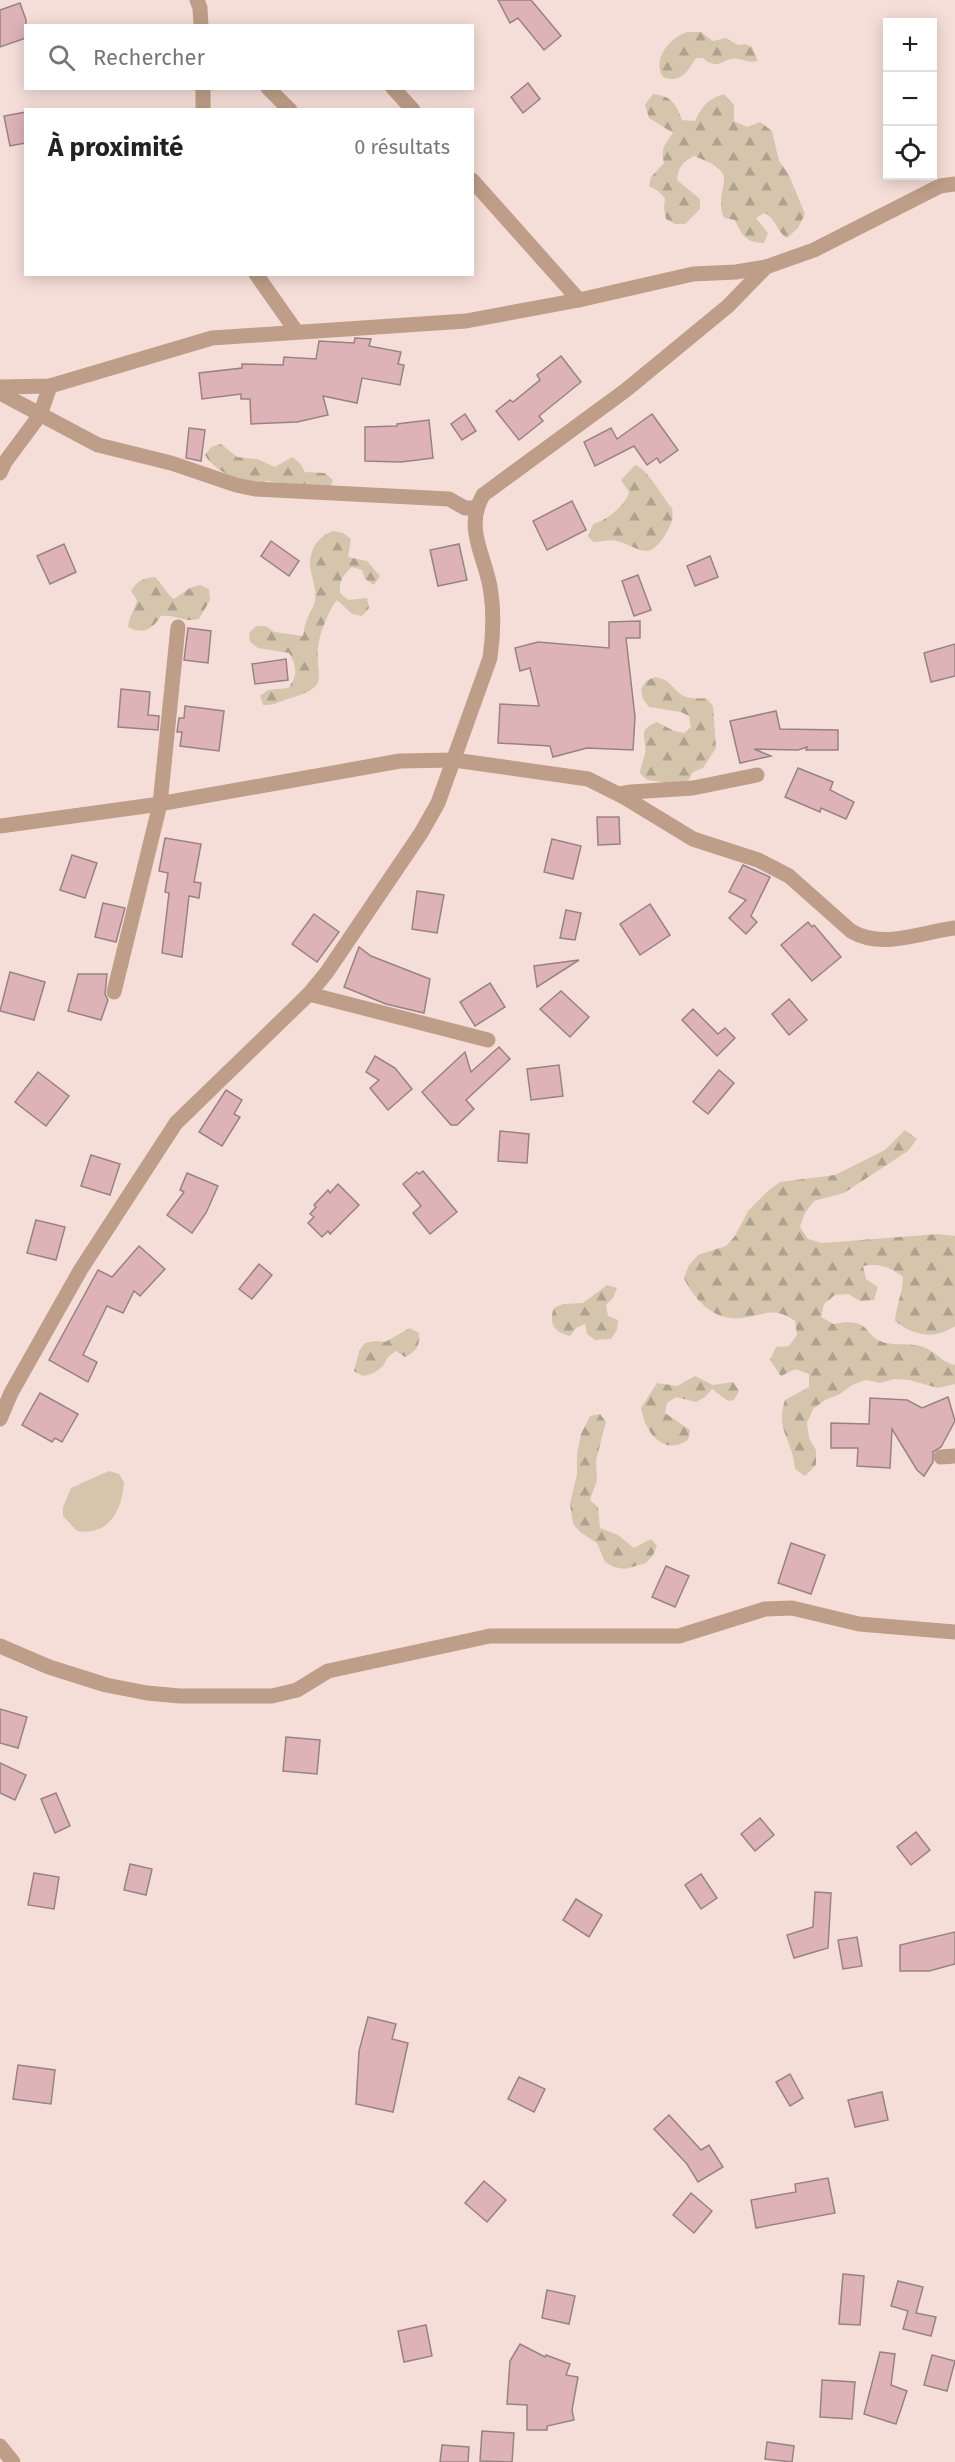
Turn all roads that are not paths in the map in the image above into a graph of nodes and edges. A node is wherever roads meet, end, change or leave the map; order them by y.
1 (197, 0) edge
2 (204, 23) edge
3 (203, 90) edge
4 (270, 90) edge
5 (395, 90) edge
6 (203, 108) edge
7 (288, 108) edge
8 (411, 108) edge
9 (474, 182) edge
10 (955, 184) edge
11 (766, 267) junction
12 (257, 276) edge
13 (579, 300) junction
14 (296, 331) junction
15 (50, 386) junction
16 (0, 387) edge
17 (0, 393) edge
18 (40, 415) junction
19 (0, 474) edge
20 (476, 507) junction
21 (178, 627) dead end
22 (454, 760) junction
23 (757, 775) dead end
24 (620, 794) junction
25 (160, 804) junction
26 (0, 826) edge
27 (955, 928) edge
28 (114, 992) dead end
29 (309, 994) junction
30 (488, 1040) dead end
31 (5, 1398) edge
32 (0, 1419) edge
33 (955, 1632) edge
34 (0, 1634) edge
35 (0, 1646) edge
36 (16, 1651) junction
37 (0, 2446) edge
38 (13, 2462) edge

1 - 2 street
3 - 6 street
4 - 7 street
5 - 8 street
9 - 13 street
10 - 11 street
11 - 13 street
11 - 20 street
12 - 14 street
13 - 14 street
14 - 15 street
15 - 16 street
15 - 18 street
17 - 18 street
18 - 19 street
18 - 20 street
20 - 22 street
21 - 25 street
22 - 24 street
22 - 25 street
22 - 29 street
23 - 24 street
24 - 27 street
25 - 26 street
25 - 28 street
29 - 30 street
29 - 31 street
31 - 32 street
33 - 36 street
34 - 36 street
35 - 36 street
37 - 38 street

